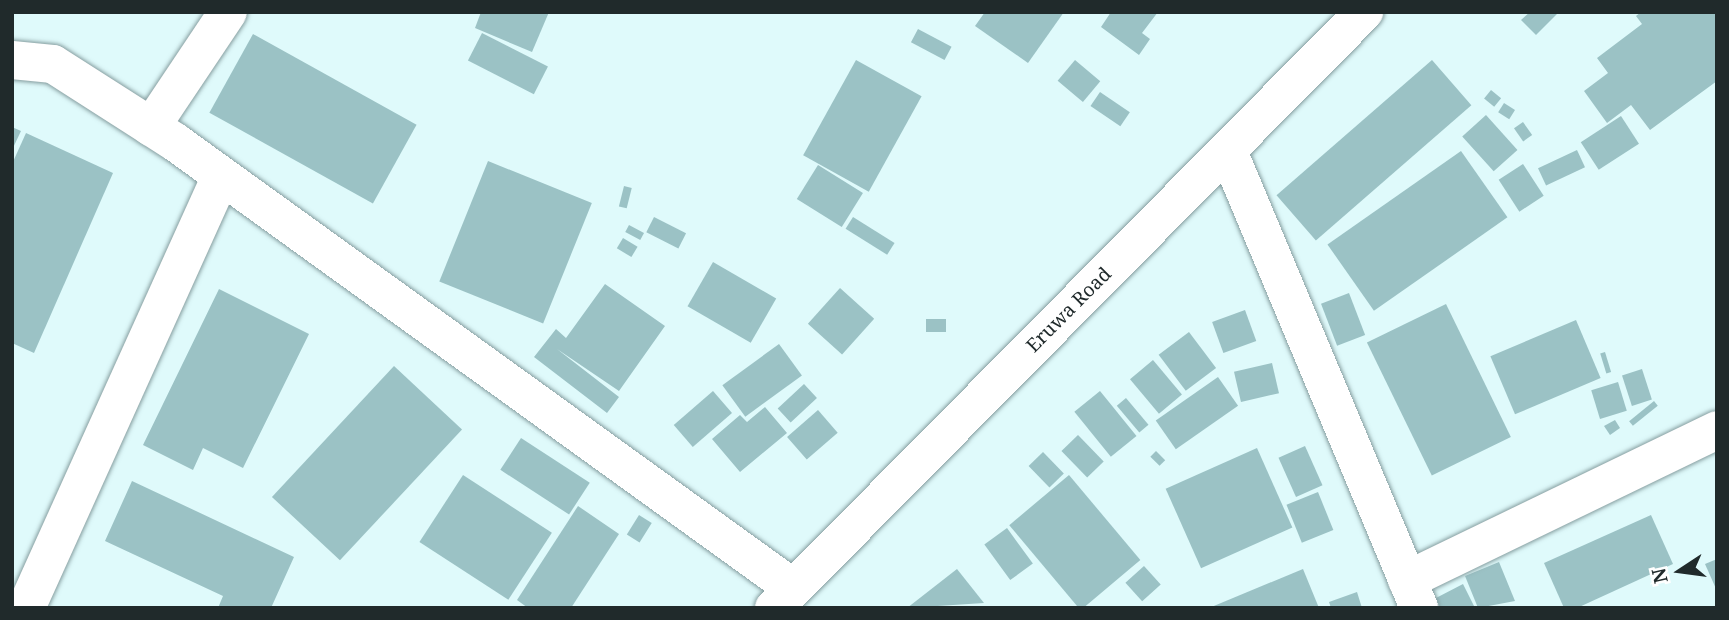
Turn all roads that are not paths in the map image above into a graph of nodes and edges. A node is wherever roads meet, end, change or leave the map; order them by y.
1 (228, 12) edge
2 (1364, 12) edge
3 (17, 56) edge
4 (151, 127) junction
5 (1228, 151) junction
6 (221, 176) junction
7 (1717, 430) edge
8 (1413, 594) edge
9 (783, 598) edge
10 (26, 608) edge

1 - 4 street
2 - 5 street, Eruwa Road
3 - 4 street
4 - 6 street
5 - 8 street
5 - 9 street, Eruwa Road
6 - 9 street
6 - 10 street
7 - 8 street

